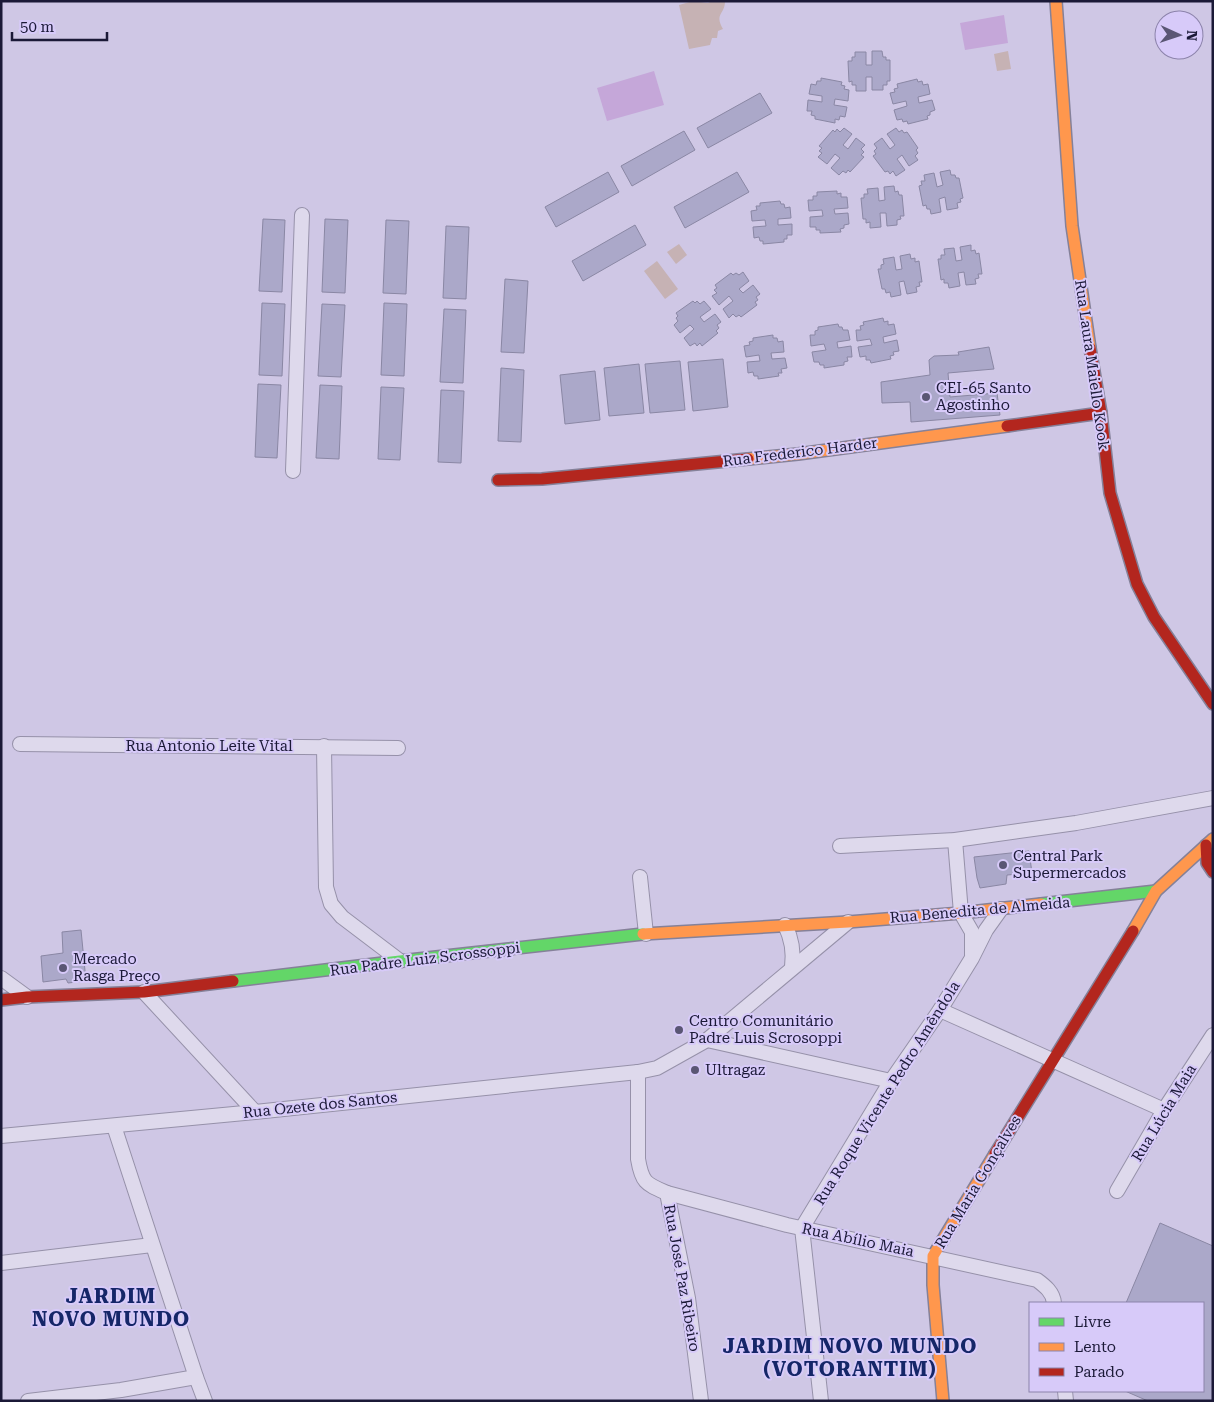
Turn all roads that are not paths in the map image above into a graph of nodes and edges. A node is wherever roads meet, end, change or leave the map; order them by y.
1 (1056, 1) edge
2 (302, 215) dead end
3 (1101, 413) junction
4 (292, 471) dead end
5 (498, 480) dead end
6 (1213, 704) edge
7 (20, 744) dead end
8 (324, 746) junction
9 (398, 748) dead end
10 (1213, 798) edge
11 (955, 840) junction
12 (1210, 842) edge
13 (840, 846) dead end
14 (1182, 868) junction
15 (1213, 873) edge
16 (640, 877) dead end
17 (1156, 891) junction
18 (1112, 896) junction
19 (1001, 909) junction
20 (961, 913) junction
21 (848, 922) junction
22 (1138, 923) junction
23 (785, 925) junction
24 (646, 934) junction
25 (972, 958) junction
26 (400, 961) junction
27 (792, 967) junction
28 (1, 978) edge
29 (144, 992) junction
30 (27, 998) junction
31 (1, 1000) edge
32 (940, 1010) junction
33 (1213, 1035) edge
34 (707, 1040) junction
35 (1052, 1060) junction
36 (638, 1072) junction
37 (891, 1081) junction
38 (1164, 1110) junction
39 (255, 1112) junction
40 (114, 1126) junction
41 (1, 1136) edge
42 (1117, 1191) dead end
43 (667, 1193) junction
44 (802, 1228) junction
45 (152, 1245) junction
46 (933, 1256) junction
47 (1, 1263) edge
48 (1054, 1302) edge
49 (196, 1377) junction
50 (73, 1398) edge
51 (28, 1401) edge
52 (205, 1401) edge
53 (701, 1401) edge
54 (821, 1401) edge
55 (943, 1401) edge

1 - 3 street, Rua Laura Maiello Kook
2 - 4 street
3 - 5 street, Rua Frederico Harder
3 - 6 street, Rua Laura Maiello Kook
7 - 8 street, Rua Antonio Leite Vital
8 - 9 street, Rua Antonio Leite Vital
8 - 26 street
10 - 11 street
11 - 13 street
11 - 20 street
12 - 14 street
12 - 15 street
14 - 15 street
14 - 17 street, Rua Maria Gonçalves
16 - 24 street
17 - 18 street, Rua Benedita de Almeida
17 - 22 street, Rua Maria Gonçalves
18 - 19 street, Rua Benedita de Almeida
18 - 22 street, Rua Benedita de Almeida
19 - 20 street, Rua Benedita de Almeida
19 - 25 street, Rua Roque Vicente Pedro Amêndola
20 - 21 street, Rua Benedita de Almeida
20 - 25 street
21 - 23 street, Rua Padre Luiz Scrossoppi
21 - 27 street
22 - 35 street, Rua Maria Gonçalves
23 - 24 street, Rua Padre Luiz Scrossoppi
23 - 27 street
24 - 26 street, Rua Padre Luiz Scrossoppi
25 - 32 street, Rua Roque Vicente Pedro Amêndola
26 - 29 street, Rua Padre Luiz Scrossoppi
27 - 34 street
28 - 30 street
29 - 30 street, Rua Padre Luiz Scrossoppi
29 - 39 street
30 - 31 street, Rua Padre Luiz Scrossoppi
32 - 35 street
32 - 37 street, Rua Roque Vicente Pedro Amêndola
33 - 38 street, Rua Lúcia Maia
34 - 36 street
34 - 37 street
35 - 38 street
35 - 46 street, Rua Maria Gonçalves
36 - 39 street, Rua Ozete dos Santos
36 - 43 street, Rua José Paz Ribeiro
37 - 44 street, Rua Roque Vicente Pedro Amêndola
38 - 42 street, Rua Lúcia Maia
39 - 40 street, Rua Ozete dos Santos
40 - 41 street, Rua Ozete dos Santos
40 - 45 street
43 - 44 street, Rua Abílio Maia
43 - 53 street, Rua José Paz Ribeiro
44 - 46 street, Rua Abílio Maia
44 - 54 street
45 - 47 street
45 - 49 street
46 - 48 street, Rua Abílio Maia
46 - 55 street, Rua Maria Gonçalves
49 - 50 street
49 - 52 street
50 - 51 street

